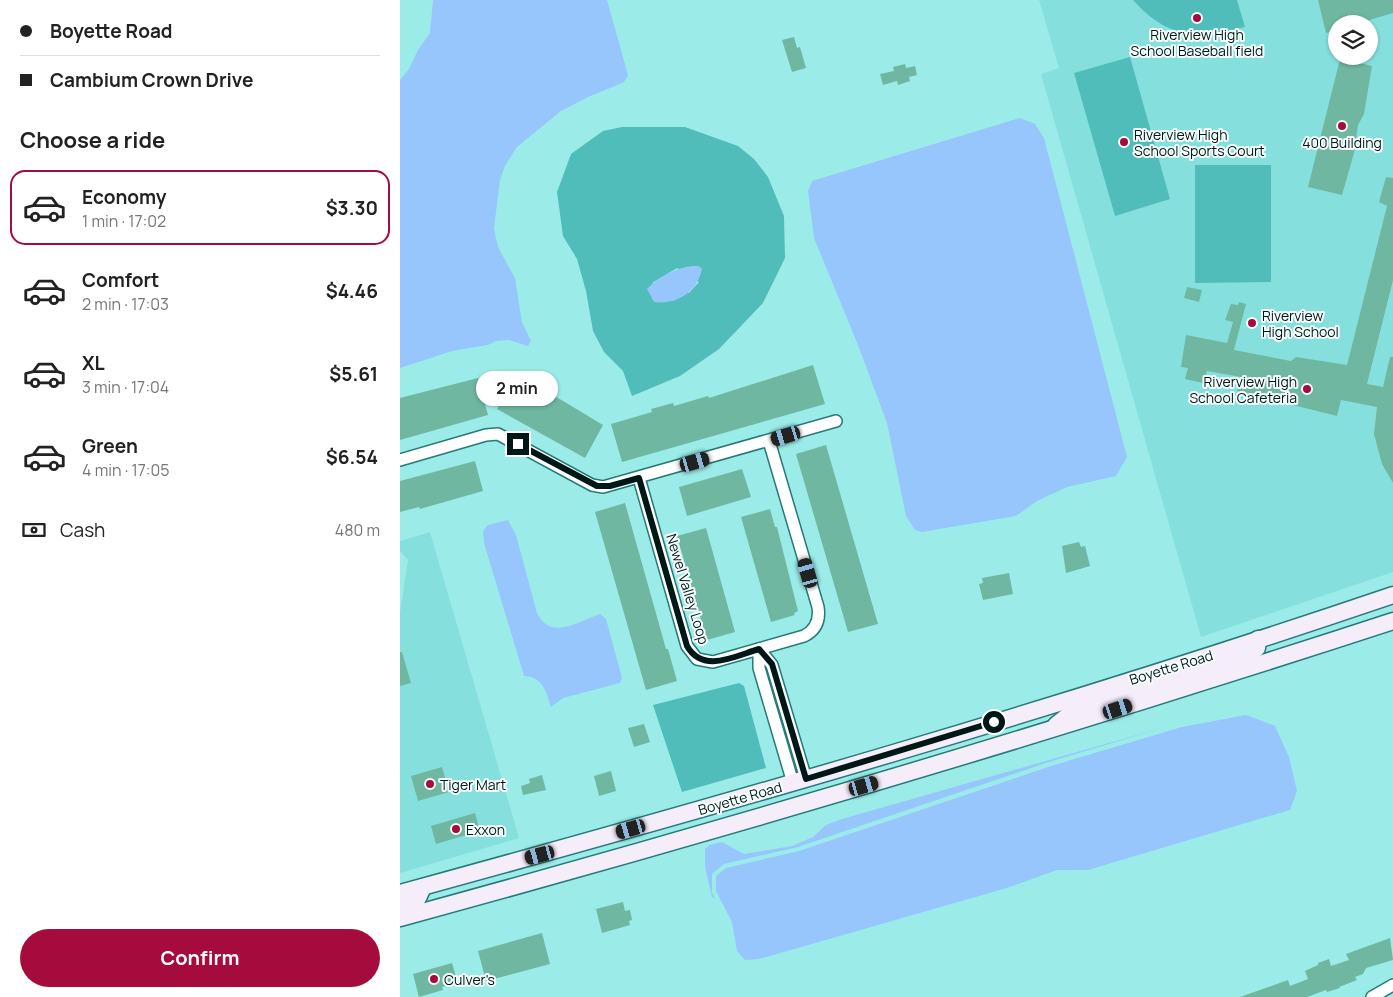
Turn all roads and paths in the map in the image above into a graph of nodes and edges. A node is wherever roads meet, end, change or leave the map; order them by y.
1 (836, 421) dead end
2 (769, 441) junction
3 (400, 460) edge
4 (639, 478) junction
5 (1393, 595) edge
6 (1393, 620) edge
7 (1258, 639) junction
8 (759, 649) junction
9 (1052, 730) junction
10 (800, 781) junction
11 (673, 842) junction
12 (422, 887) junction
13 (400, 893) edge
14 (461, 902) junction
15 (400, 906) edge
16 (400, 918) edge
17 (1393, 985) edge
18 (1372, 997) edge

1 - 2 street
2 - 4 street
2 - 8 street, Newel Valley Loop
3 - 4 street
4 - 8 street, Newel Valley Loop
5 - 7 main road, Boyette Road
6 - 9 main road, Boyette Road
7 - 9 main road
7 - 10 main road, Boyette Road
8 - 10 street
9 - 11 main road, Boyette Road
10 - 11 main road
10 - 12 main road, Boyette Road
11 - 14 main road, Boyette Road
12 - 13 main road, Boyette Road
12 - 14 main road
12 - 15 main road
14 - 16 main road, Boyette Road
17 - 18 street

